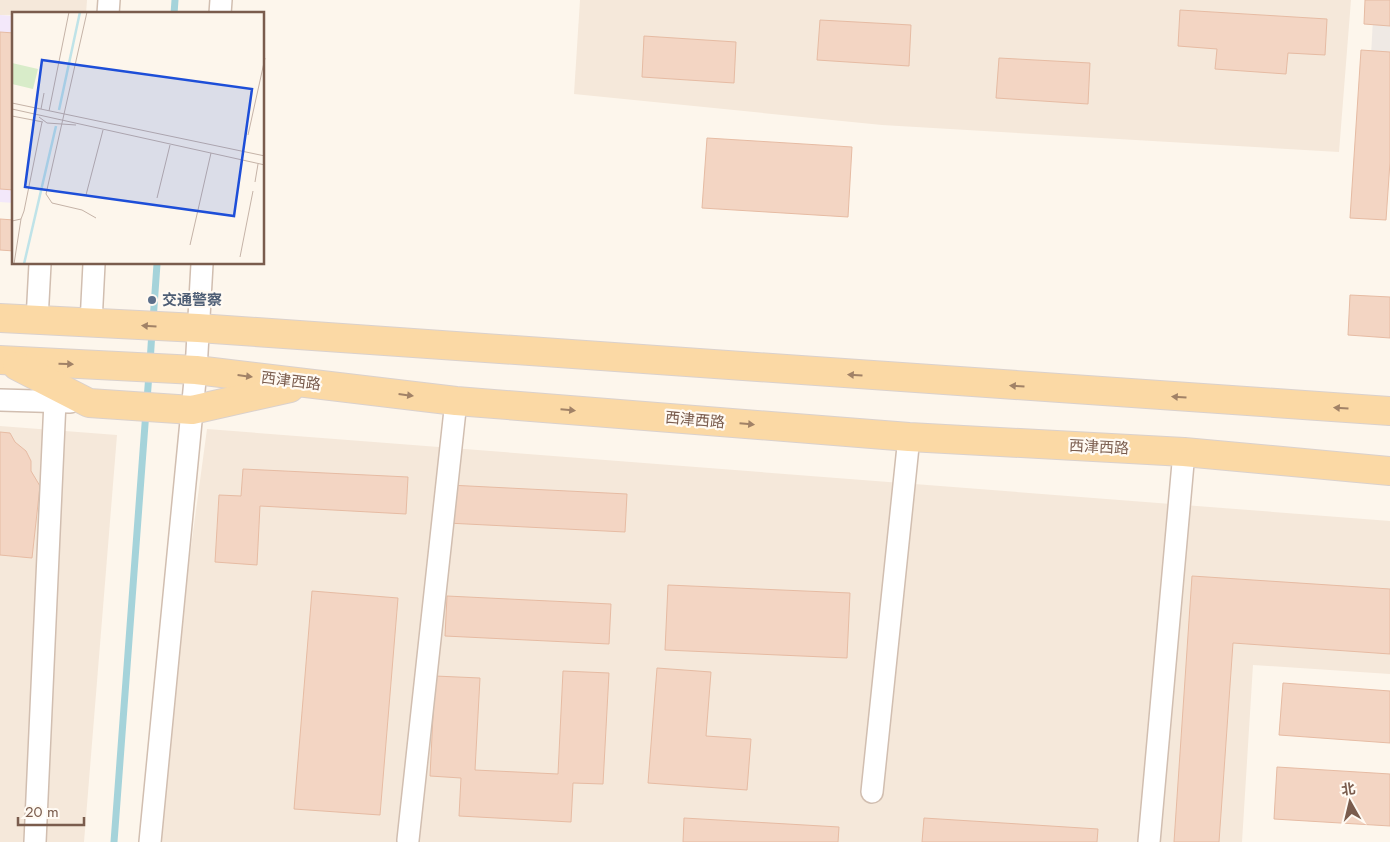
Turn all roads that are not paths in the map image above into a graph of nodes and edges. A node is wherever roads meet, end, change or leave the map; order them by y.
1 (40, 265) edge
2 (94, 265) edge
3 (202, 265) edge
4 (0, 318) edge
5 (37, 320) junction
6 (103, 324) junction
7 (190, 329) junction
8 (3, 361) edge
9 (188, 370) junction
10 (309, 383) junction
11 (0, 400) edge
12 (55, 401) junction
13 (456, 401) junction
14 (90, 403) junction
15 (192, 410) junction
16 (1390, 411) edge
17 (909, 437) junction
18 (1184, 452) junction
19 (1390, 471) edge
20 (872, 792) dead end
21 (408, 840) dead end
22 (35, 842) edge
23 (150, 842) edge
24 (1149, 842) edge

1 - 5 street
2 - 6 street
3 - 7 street
4 - 5 main road
5 - 6 main road
7 -> 6 main road
7 - 9 street
16 -> 7 main road
8 -> 9 main road, 西津西路
8 - 14 main road
9 -> 10 main road, 西津西路
9 - 15 street
10 -> 13 main road, 西津西路
10 - 15 main road
11 - 12 street
12 - 14 street
12 - 22 street
13 -> 17 main road, 西津西路
13 - 21 street
14 - 15 main road
15 - 23 street
17 - 18 main road, 西津西路
17 - 20 street
18 - 19 main road, 西津西路
18 - 24 street

